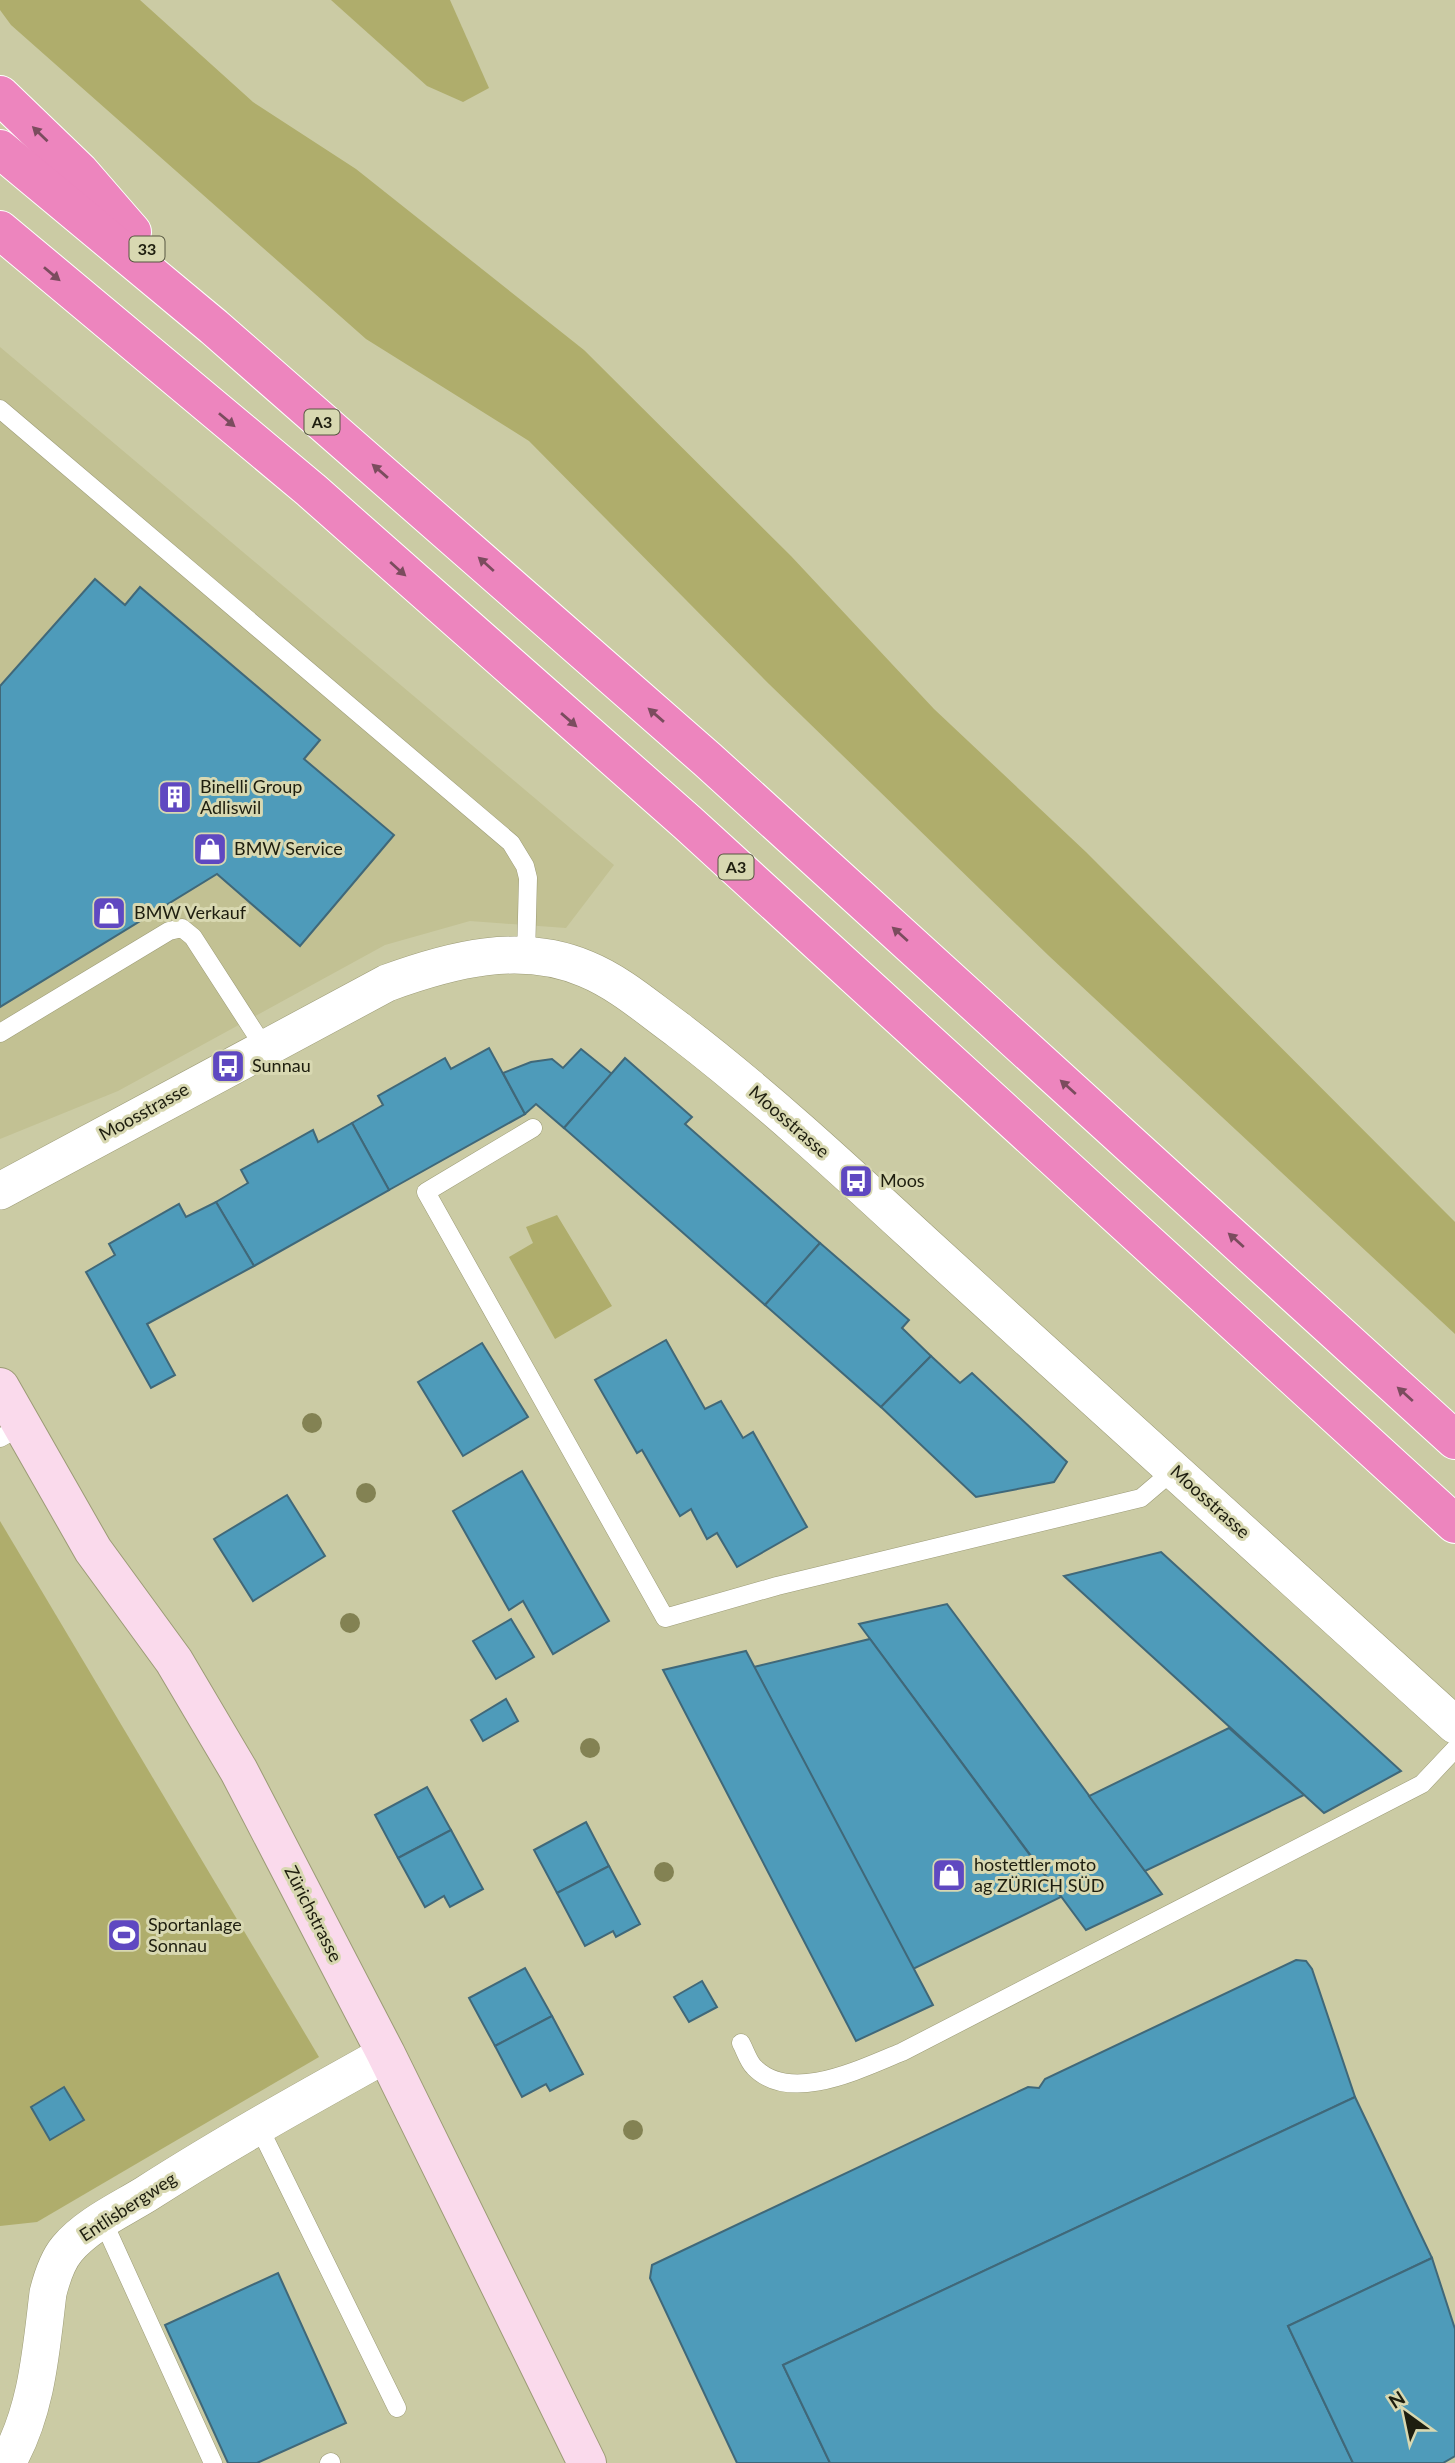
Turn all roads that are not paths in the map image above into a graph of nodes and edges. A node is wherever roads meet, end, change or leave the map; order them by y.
1 (0, 96) edge
2 (0, 149) edge
3 (0, 230) edge
4 (214, 327) junction
5 (0, 409) edge
6 (526, 956) junction
7 (0, 1033) edge
8 (264, 1047) junction
9 (533, 1128) dead end
10 (0, 1191) edge
11 (0, 1387) edge
12 (11, 1432) edge
13 (1455, 1440) edge
14 (1175, 1469) junction
15 (1455, 1524) edge
16 (1455, 1726) edge
17 (1455, 1749) edge
18 (741, 2043) dead end
19 (386, 2054) junction
20 (258, 2125) junction
21 (103, 2221) junction
22 (397, 2408) dead end
23 (7, 2463) edge
24 (213, 2463) edge
25 (587, 2463) edge

4 -> 1 highway, 33
2 - 4 highway, A3
3 -> 15 highway, A3
13 -> 4 highway, A3
5 - 6 lane
6 - 8 street, Moosstrasse
6 - 14 street, Moosstrasse
7 - 8 lane
8 - 10 street, Moosstrasse
9 - 14 lane
11 - 12 main road, Zürichstrasse
12 - 19 main road, Zürichstrasse
14 - 16 street, Moosstrasse
17 - 18 lane
19 - 20 street, Entlisbergweg
19 - 25 main road, Zürichstrasse
20 - 21 street, Entlisbergweg
20 - 22 lane
21 - 23 street, Entlisbergweg
21 - 24 lane

